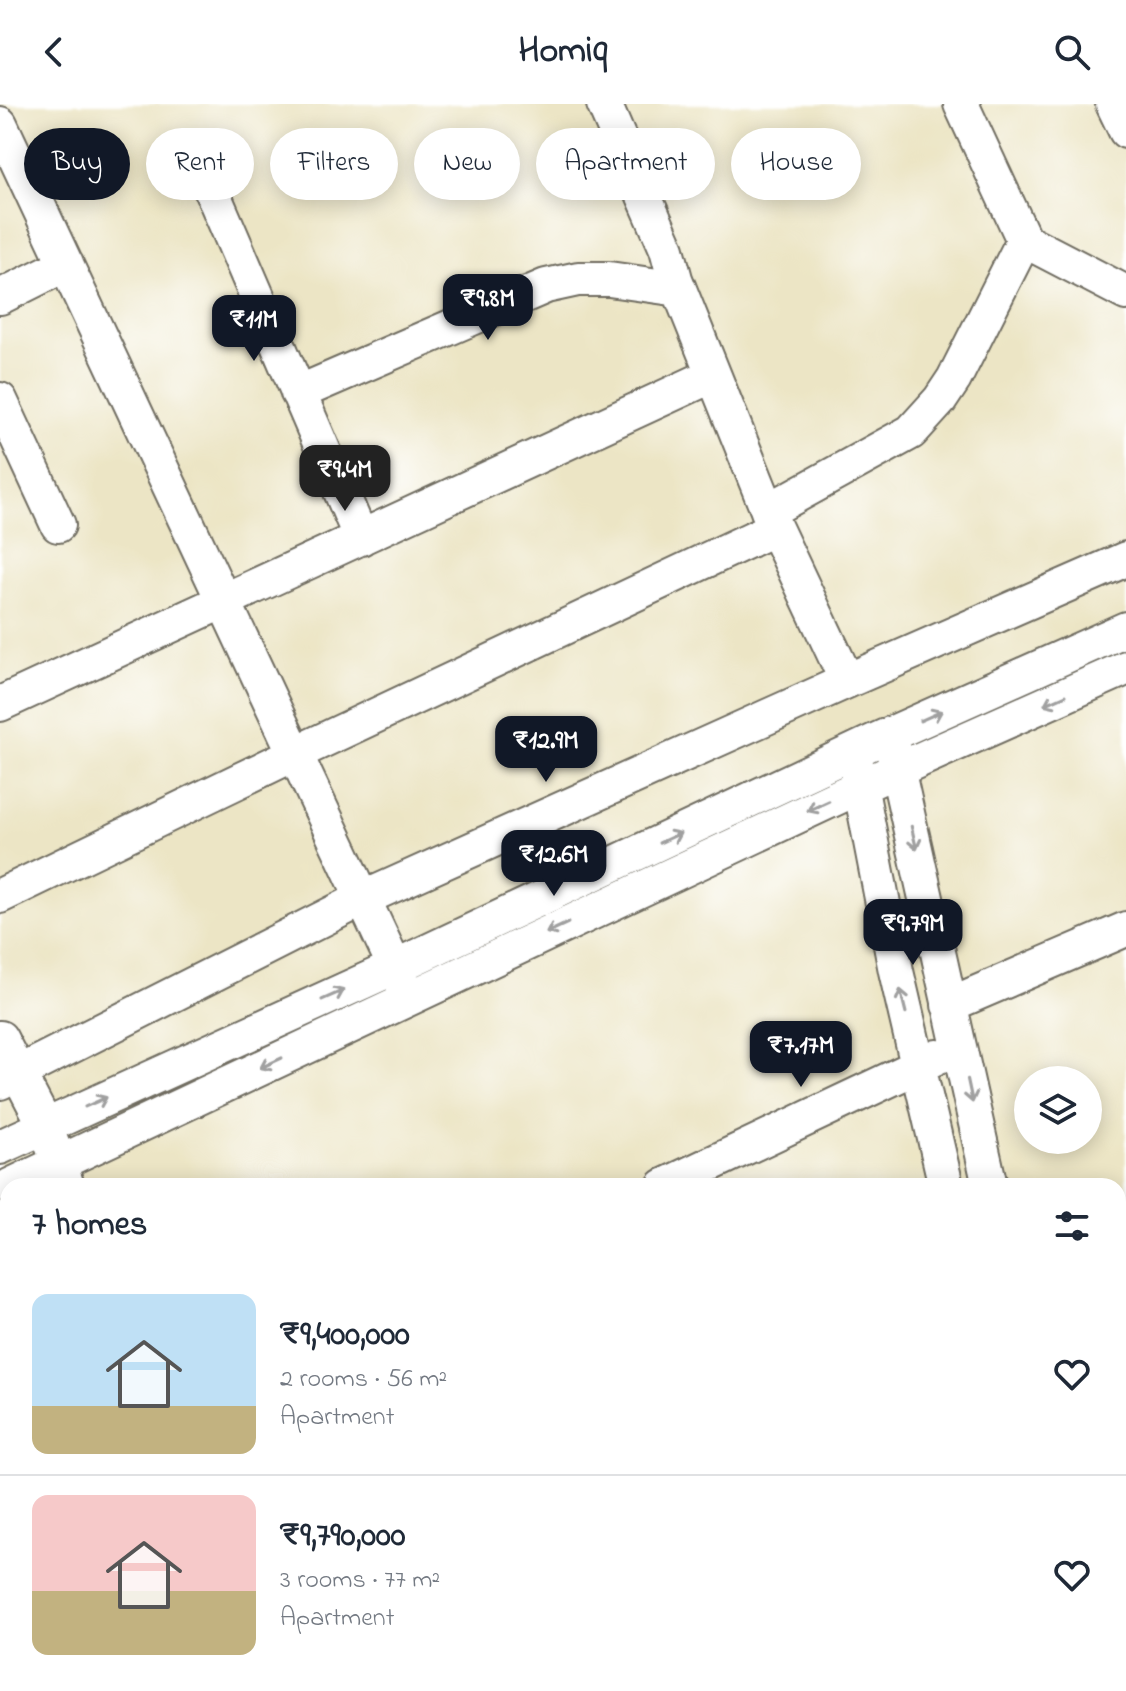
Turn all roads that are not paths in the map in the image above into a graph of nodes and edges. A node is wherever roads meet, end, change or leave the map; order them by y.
1 (604, 104) edge
2 (961, 104) edge
3 (1113, 104) edge
4 (0, 124) edge
5 (1126, 131) edge
6 (216, 200) edge
7 (1024, 240) junction
8 (66, 264) junction
9 (673, 272) junction
10 (1126, 293) edge
11 (0, 297) edge
12 (713, 375) junction
13 (298, 393) junction
14 (0, 400) edge
15 (772, 520) junction
16 (58, 525) dead end
17 (361, 538) junction
18 (1126, 559) edge
19 (222, 602) junction
20 (1126, 629) edge
21 (1126, 668) edge
22 (847, 681) junction
23 (0, 704) edge
24 (889, 735) junction
25 (853, 752) junction
26 (294, 754) junction
27 (899, 771) junction
28 (861, 786) junction
29 (0, 896) edge
30 (362, 899) junction
31 (1126, 929) edge
32 (395, 967) junction
33 (409, 998) junction
34 (949, 1005) junction
35 (0, 1038) edge
36 (960, 1048) junction
37 (918, 1064) junction
38 (9, 1077) edge
39 (45, 1125) junction
40 (0, 1147) edge
41 (736, 1170) edge
42 (63, 1174) edge
43 (700, 1178) edge
44 (944, 1178) edge
45 (988, 1178) edge

1 - 9 street
2 - 7 street
3 - 5 street
4 - 8 street
6 - 13 street
7 - 10 street
7 - 15 street
8 - 11 street
8 - 19 street
9 - 12 street
9 - 13 street
12 - 15 street
12 - 17 street
13 - 17 street
14 - 16 street
15 - 22 street
15 - 26 street
17 - 19 street
18 - 22 street
19 - 23 street
19 - 26 street
24 -> 20 street
21 -> 27 street
22 - 30 street
24 - 25 street
24 - 27 street
25 - 28 street
32 -> 25 street
26 - 29 street
26 - 30 street
27 - 28 street
27 -> 34 street
28 -> 33 street
37 -> 28 street
30 - 32 street
30 - 38 street
31 - 34 street
32 - 33 street
39 -> 32 street
33 -> 42 street
34 - 36 street
35 - 38 street
36 - 37 street
36 -> 45 street
37 - 41 street
37 - 44 street
38 - 39 street
39 - 40 street
39 - 42 street
41 - 43 street

